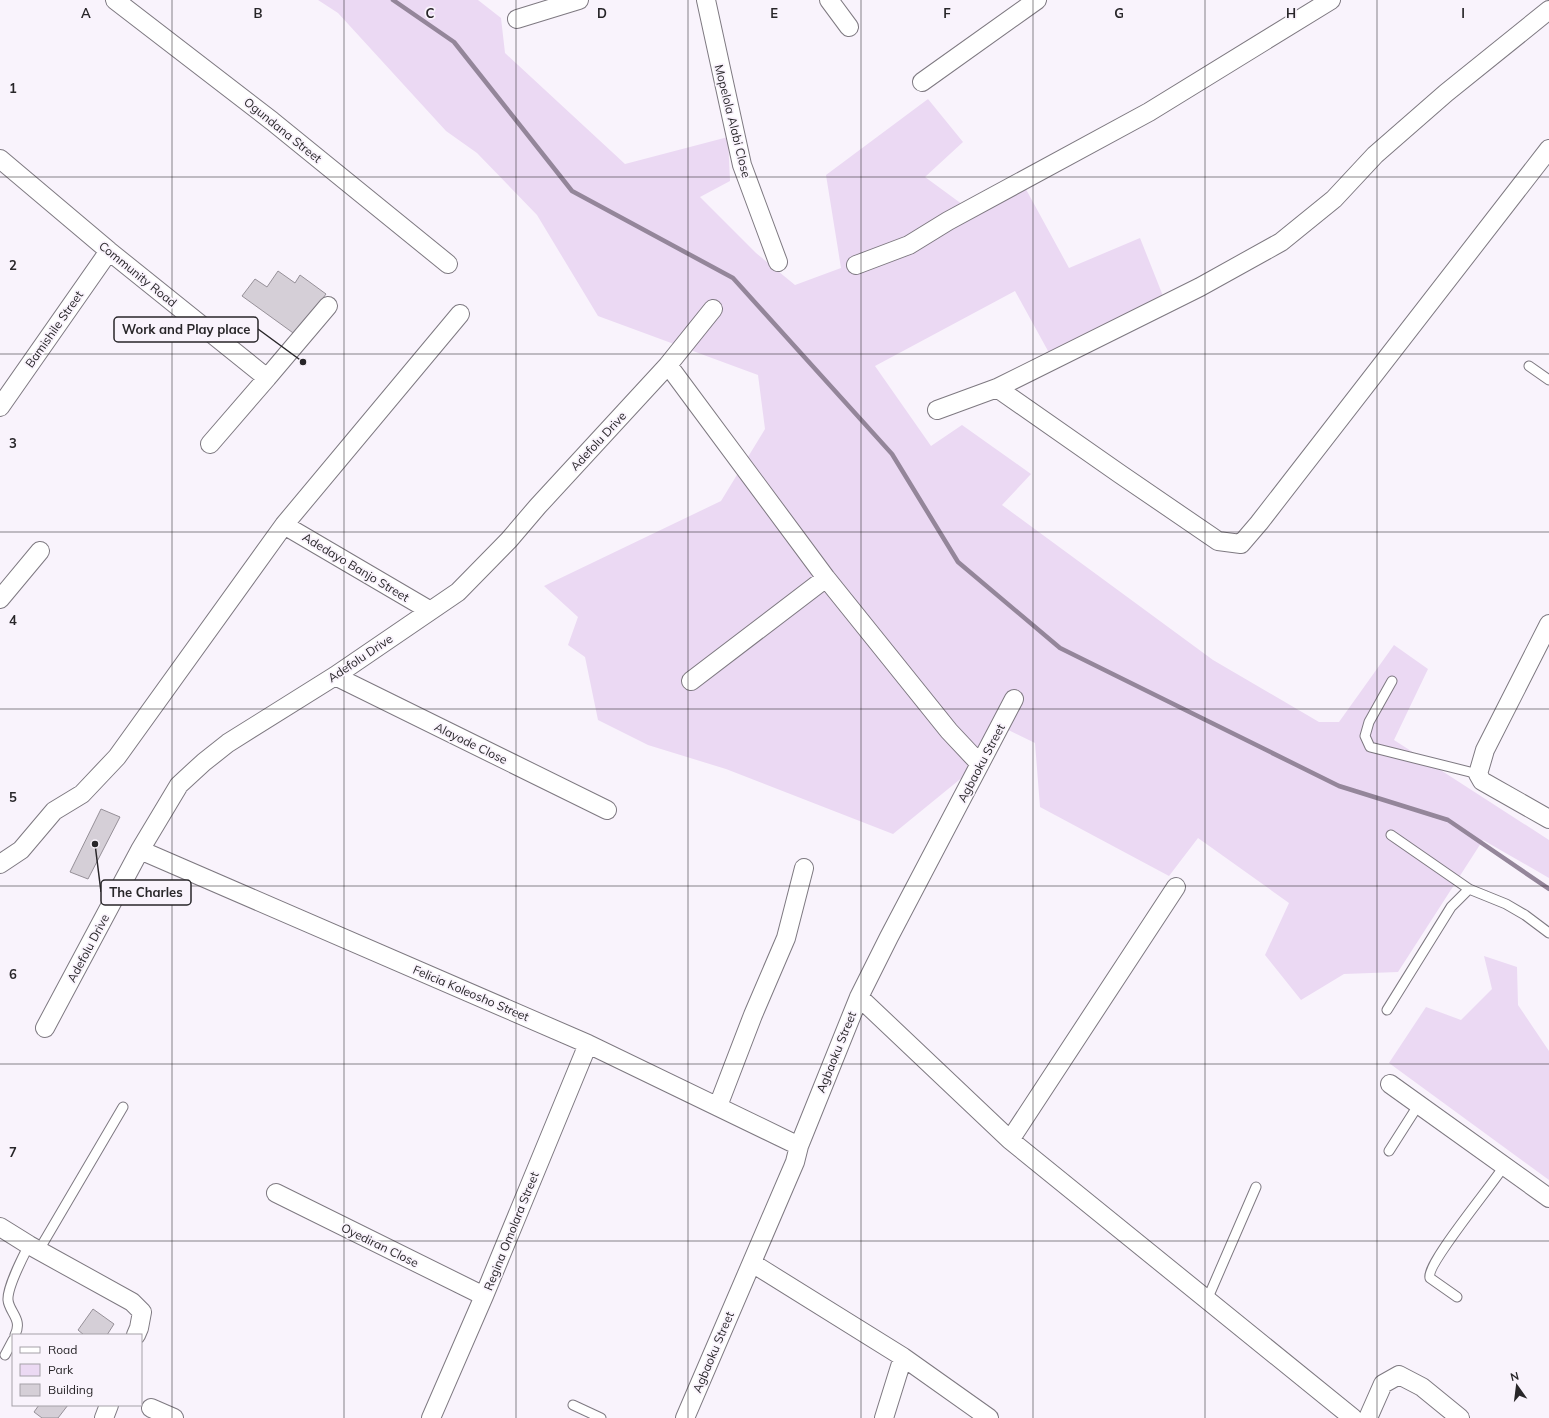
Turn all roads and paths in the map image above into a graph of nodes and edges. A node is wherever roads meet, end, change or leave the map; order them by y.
1 (115, 0) edge
2 (580, 0) edge
3 (706, 0) edge
4 (829, 0) edge
5 (1331, 0) edge
6 (1024, 3) edge
7 (1549, 10) edge
8 (517, 19) dead end
9 (849, 27) dead end
10 (922, 82) dead end
11 (1549, 149) edge
12 (0, 158) edge
13 (109, 251) junction
14 (778, 262) dead end
15 (448, 264) dead end
16 (856, 265) dead end
17 (328, 306) dead end
18 (713, 309) dead end
19 (460, 314) dead end
20 (668, 365) junction
21 (1529, 366) dead end
22 (267, 378) junction
23 (1549, 380) edge
24 (997, 388) junction
25 (0, 407) edge
26 (937, 410) dead end
27 (210, 444) dead end
28 (284, 524) junction
29 (40, 551) dead end
30 (826, 578) junction
31 (0, 599) edge
32 (429, 610) junction
33 (1549, 624) edge
34 (335, 676) junction
35 (691, 681) dead end
36 (1392, 681) dead end
37 (1014, 699) dead end
38 (980, 764) junction
39 (1478, 774) junction
40 (607, 810) dead end
41 (1549, 819) edge
42 (1391, 835) dead end
43 (140, 850) junction
44 (0, 864) edge
45 (804, 868) dead end
46 (1176, 887) dead end
47 (1469, 889) junction
48 (1549, 933) edge
49 (858, 997) junction
50 (1387, 1010) dead end
51 (45, 1028) dead end
52 (588, 1044) junction
53 (1390, 1084) dead end
54 (1419, 1104) junction
55 (718, 1106) junction
56 (123, 1107) dead end
57 (1010, 1140) junction
58 (799, 1146) junction
59 (1390, 1150) dead end
60 (1504, 1166) junction
61 (1256, 1186) dead end
62 (276, 1193) dead end
63 (1549, 1198) edge
64 (0, 1227) edge
65 (34, 1248) junction
66 (752, 1263) junction
67 (484, 1296) junction
68 (1457, 1297) dead end
69 (1207, 1300) junction
70 (16, 1334) edge
71 (136, 1334) edge
72 (12, 1342) edge
73 (6, 1355) dead end
74 (903, 1357) junction
75 (573, 1405) dead end
76 (109, 1406) edge
77 (151, 1408) dead end
78 (104, 1418) edge
79 (174, 1418) edge
80 (431, 1418) edge
81 (601, 1418) edge
82 (685, 1418) edge
83 (884, 1418) edge
84 (989, 1418) edge
85 (1353, 1418) edge
86 (1368, 1418) edge
87 (1460, 1418) edge

1 - 15 street, Ogundana Street
2 - 8 street
3 - 14 street, Mopelola Alabi Close
4 - 9 street
5 - 16 street
6 - 10 street
7 - 24 street
11 - 24 street
12 - 13 street, Community Road
13 - 22 street, Community Road
13 - 25 street, Bamishile Street
17 - 22 street
18 - 20 street, Adefolu Drive
19 - 28 street
20 - 30 street
20 - 32 street, Adefolu Drive
21 - 23 lane
22 - 27 street
24 - 26 street
28 - 32 street, Adedayo Banjo Street
28 - 44 street
29 - 31 street
30 - 35 street
30 - 38 street
32 - 34 street, Adefolu Drive
33 - 39 street
34 - 40 street, Alayode Close
34 - 43 street, Adefolu Drive
36 - 39 lane
37 - 38 street, Agbaoku Street
38 - 49 street, Agbaoku Street
39 - 41 street
42 - 47 lane
43 - 51 street, Adefolu Drive
43 - 52 street, Felicia Koleosho Street
45 - 55 street
46 - 57 street
47 - 48 lane
47 - 50 lane
49 - 57 street
49 - 58 street, Agbaoku Street
52 - 55 street, Felicia Koleosho Street
52 - 67 street, Regina Omolara Street
53 - 54 street
54 - 59 lane
54 - 60 street
55 - 58 street, Felicia Koleosho Street
56 - 65 lane
57 - 69 street
58 - 66 street, Agbaoku Street
60 - 63 street
60 - 68 lane
61 - 69 lane
62 - 67 street, Oyediran Close
64 - 65 street
65 - 70 lane
65 - 71 street
66 - 74 street
66 - 82 street, Agbaoku Street
67 - 80 street, Regina Omolara Street
69 - 85 street
72 - 73 lane
74 - 83 street
74 - 84 street
75 - 81 lane
76 - 78 street
77 - 79 street
86 - 87 street

